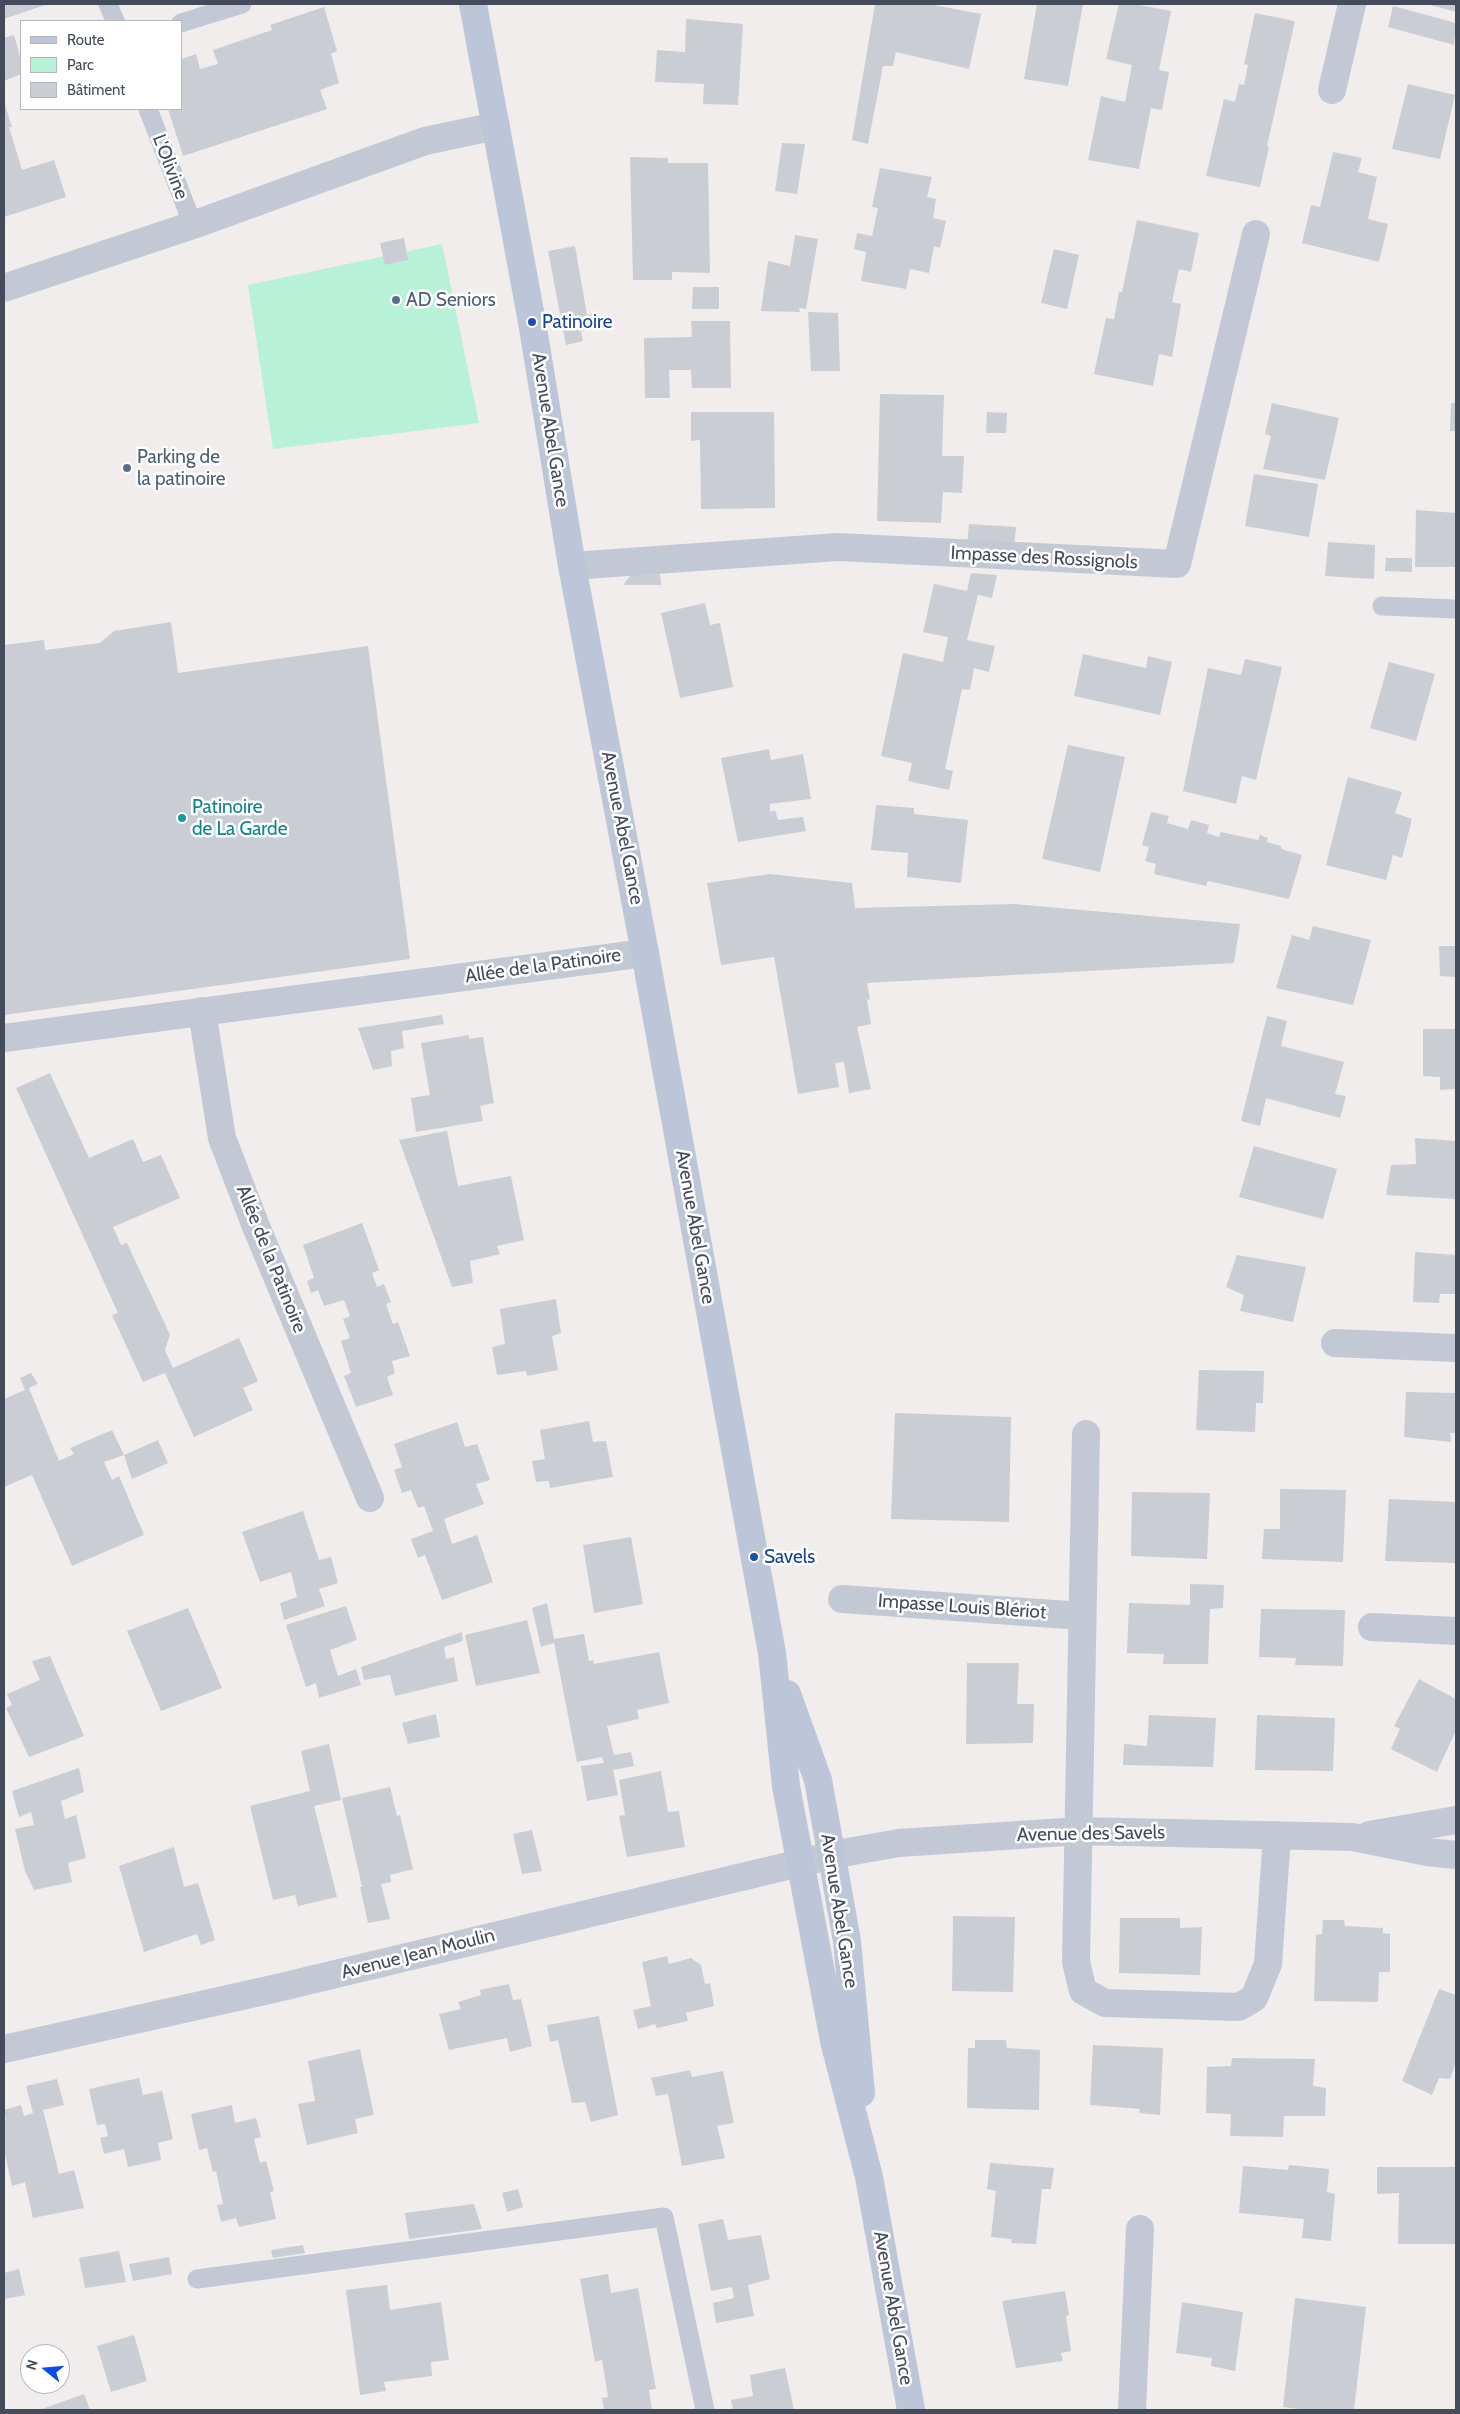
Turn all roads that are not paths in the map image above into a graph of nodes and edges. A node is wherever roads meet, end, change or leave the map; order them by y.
1 (108, 4) edge
2 (242, 4) edge
3 (473, 4) edge
4 (1352, 4) edge
5 (115, 20) edge
6 (182, 23) edge
7 (1332, 90) dead end
8 (148, 110) edge
9 (496, 126) junction
10 (193, 225) junction
11 (1256, 234) dead end
12 (4, 288) edge
13 (572, 566) junction
14 (1382, 606) dead end
15 (1456, 609) edge
16 (645, 952) junction
17 (202, 1011) junction
18 (4, 1038) edge
19 (1335, 1343) dead end
20 (1456, 1348) edge
21 (1086, 1434) dead end
22 (370, 1498) dead end
23 (842, 1599) dead end
24 (1082, 1616) junction
25 (1372, 1627) dead end
26 (1456, 1631) edge
27 (772, 1653) junction
28 (1456, 1820) edge
29 (1078, 1831) junction
30 (1278, 1835) junction
31 (1353, 1837) junction
32 (1456, 1854) edge
33 (831, 1856) junction
34 (801, 1864) junction
35 (4, 2049) edge
36 (870, 2177) junction
37 (1140, 2229) dead end
38 (197, 2279) dead end
39 (705, 2410) edge
40 (911, 2410) edge
41 (1132, 2410) edge

1 - 5 lane
2 - 6 lane
3 - 9 main road, Avenue Abel Gance
4 - 7 street
8 - 10 lane, L'Olivine
9 - 10 street
9 - 13 main road, Avenue Abel Gance
10 - 12 street
11 - 13 street, Impasse des Rossignols
13 - 16 main road, Avenue Abel Gance
14 - 15 lane
16 - 17 street, Allée de la Patinoire
16 - 27 main road, Avenue Abel Gance
17 - 18 street, Allée de la Patinoire
17 - 22 street, Allée de la Patinoire
19 - 20 street
21 - 24 street
23 - 24 street, Impasse Louis Blériot
24 - 29 street
25 - 26 street
27 - 33 main road, Avenue Abel Gance
27 - 34 main road, Avenue Abel Gance
28 - 31 street, Avenue des Savels
29 - 30 street, Avenue des Savels
29 - 30 street
29 - 33 street, Avenue des Savels
30 - 31 street, Avenue des Savels
31 - 32 street, Avenue des Savels
33 - 34 street, Avenue Jean Moulin
33 - 36 main road, Avenue Abel Gance
34 - 35 street, Avenue Jean Moulin
34 - 36 main road, Avenue Abel Gance
36 - 40 main road, Avenue Abel Gance
37 - 41 street
38 - 39 lane

